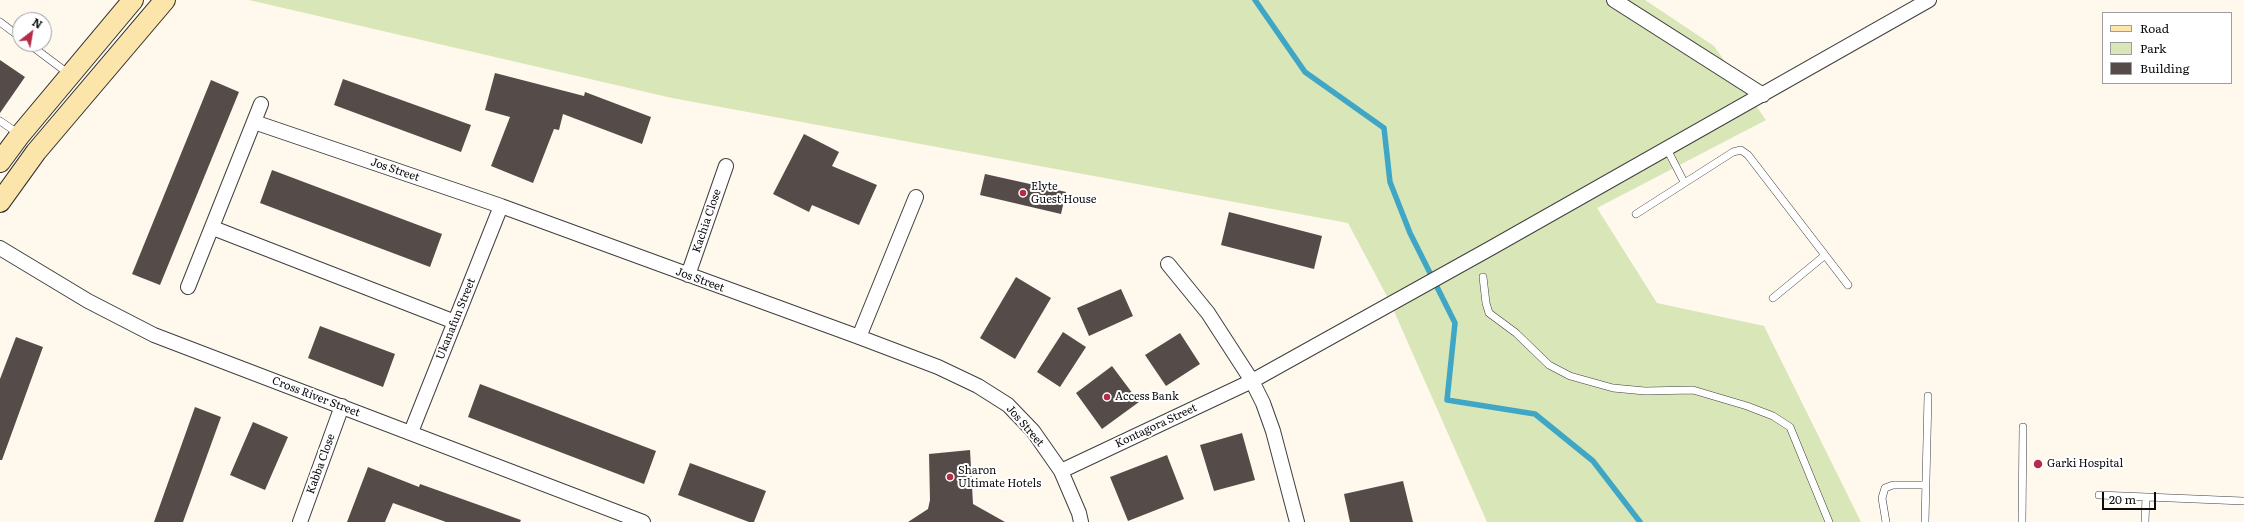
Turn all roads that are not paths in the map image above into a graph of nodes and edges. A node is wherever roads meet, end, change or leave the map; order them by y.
1 (133, 0) edge
2 (165, 0) edge
3 (1614, 0) edge
4 (1930, 0) edge
5 (0, 22) edge
6 (12, 31) edge
7 (40, 52) edge
8 (70, 74) junction
9 (1763, 95) junction
10 (261, 104) dead end
11 (0, 121) edge
12 (254, 122) junction
13 (20, 135) junction
14 (1667, 149) junction
15 (0, 162) edge
16 (726, 166) dead end
17 (1684, 182) junction
18 (916, 197) dead end
19 (0, 202) edge
20 (501, 206) junction
21 (1636, 214) dead end
22 (213, 228) junction
23 (0, 248) edge
24 (1824, 256) junction
25 (1168, 264) dead end
26 (688, 275) junction
27 (1483, 277) dead end
28 (1848, 285) dead end
29 (188, 287) dead end
30 (1773, 298) dead end
31 (455, 322) junction
32 (859, 337) junction
33 (1252, 381) junction
34 (1928, 396) dead end
35 (342, 406) junction
36 (2023, 427) dead end
37 (411, 432) junction
38 (1060, 471) junction
39 (1924, 485) junction
40 (2099, 495) dead end
41 (2146, 497) junction
42 (2243, 501) dead end
43 (300, 522) edge
44 (643, 522) edge
45 (1080, 522) edge
46 (1297, 522) edge
47 (1829, 522) edge
48 (1886, 522) edge
49 (1925, 522) edge
50 (2022, 522) edge
51 (2145, 522) edge

1 - 8 street
2 - 19 street
3 - 9 street
4 - 9 street, Kontagora Street
5 - 6 lane
7 - 8 lane
8 - 13 street
9 - 14 street, Kontagora Street
10 - 12 street
11 - 13 lane
12 - 20 street, Jos Street
12 - 22 street
13 - 15 street
14 - 17 lane
14 - 33 street, Kontagora Street
16 - 26 street, Kachia Close
17 - 21 lane
17 - 24 lane
18 - 32 street
20 - 26 street, Jos Street
20 - 31 street, Ukanafun Street
22 - 29 street
22 - 31 street
23 - 35 street, Cross River Street
24 - 28 lane
24 - 30 lane
25 - 33 street
26 - 32 street, Jos Street
27 - 47 lane
31 - 37 street, Ukanafun Street
32 - 38 street, Jos Street
33 - 38 street, Kontagora Street
33 - 46 street
34 - 39 lane
35 - 37 street, Cross River Street
35 - 43 street, Kabba Close
36 - 50 lane
37 - 44 street, Cross River Street
38 - 45 street, Jos Street
39 - 48 lane
39 - 49 lane
40 - 41 lane
41 - 42 lane
41 - 51 lane

